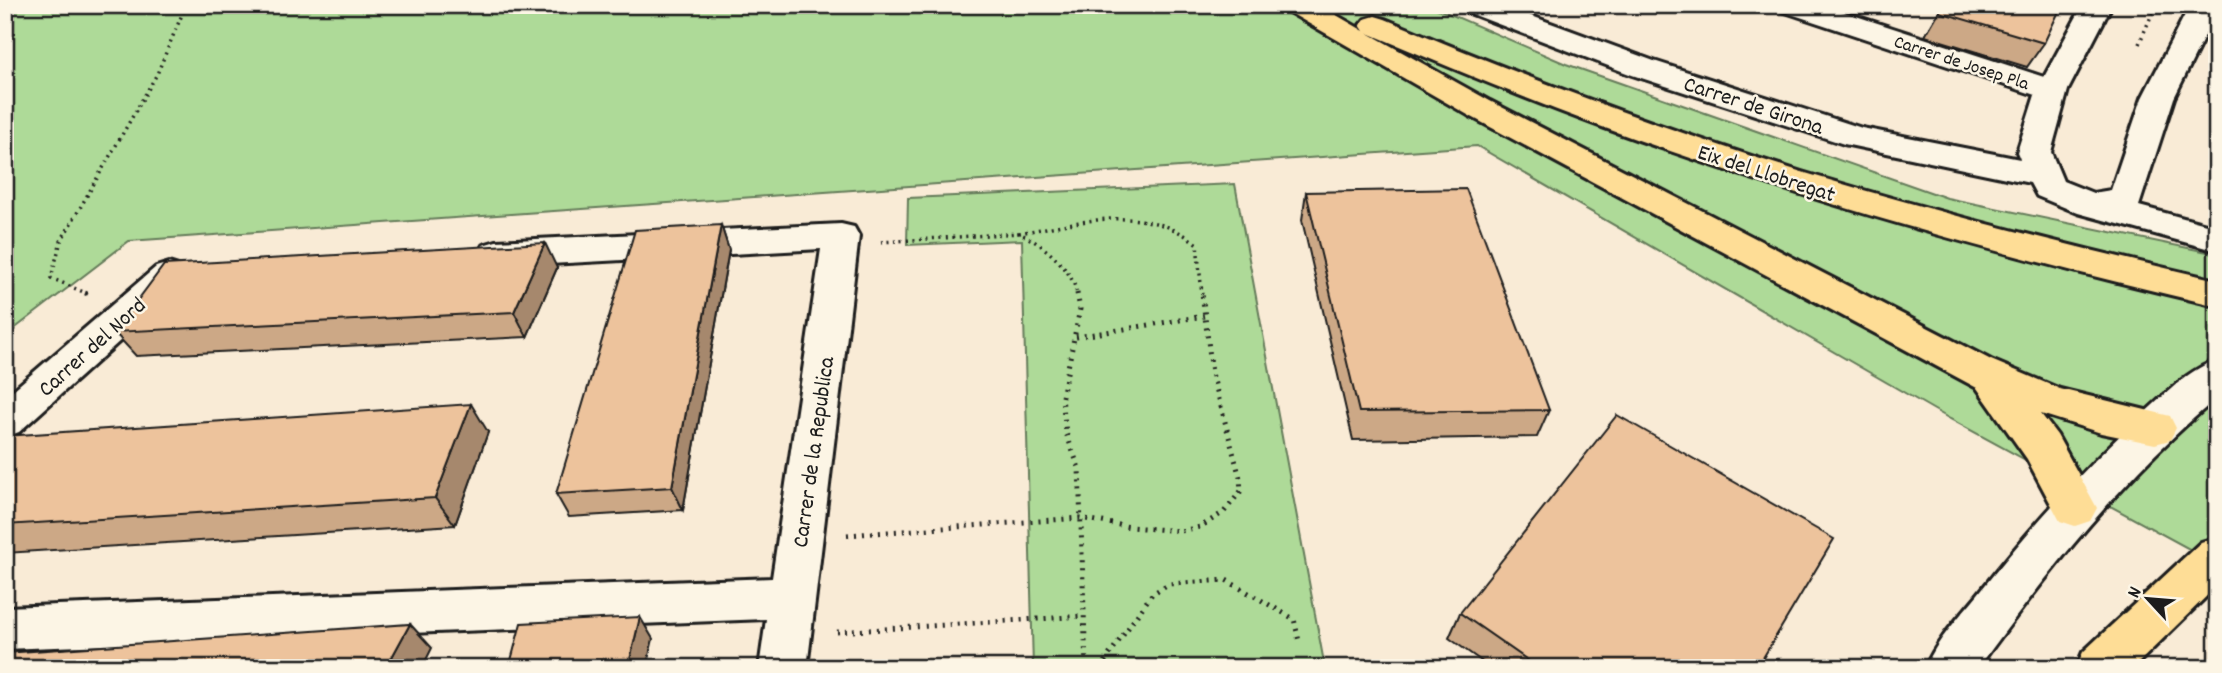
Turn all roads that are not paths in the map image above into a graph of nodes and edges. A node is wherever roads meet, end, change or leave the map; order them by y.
1 (1297, 5) edge
2 (1331, 5) edge
3 (1474, 5) edge
4 (1792, 5) edge
5 (2098, 5) edge
6 (2205, 5) edge
7 (2211, 5) edge
8 (2217, 10) edge
9 (2052, 90) junction
10 (2043, 175) junction
11 (2090, 205) junction
12 (2217, 239) edge
13 (467, 255) edge
14 (190, 269) edge
15 (2217, 292) edge
16 (2217, 375) edge
17 (1993, 381) junction
18 (5, 421) edge
19 (2155, 428) junction
20 (2075, 508) junction
21 (2217, 556) edge
22 (5, 628) edge
23 (787, 634) edge
24 (1950, 668) edge
25 (2100, 668) edge

1 - 17 highway
2 - 15 highway, Eix del Llobregat
3 - 10 street, Carrer de Girona
4 - 9 street, Carrer de Josep Pla
5 - 9 street
6 - 11 street
7 - 8 street
9 - 10 street
10 - 11 street
11 - 12 street
13 - 23 street, Carrer de la Republica
14 - 18 street, Carrer del Nord
16 - 19 street
17 - 19 highway
17 - 20 highway
19 - 20 street
20 - 24 street
21 - 25 highway
22 - 23 street

